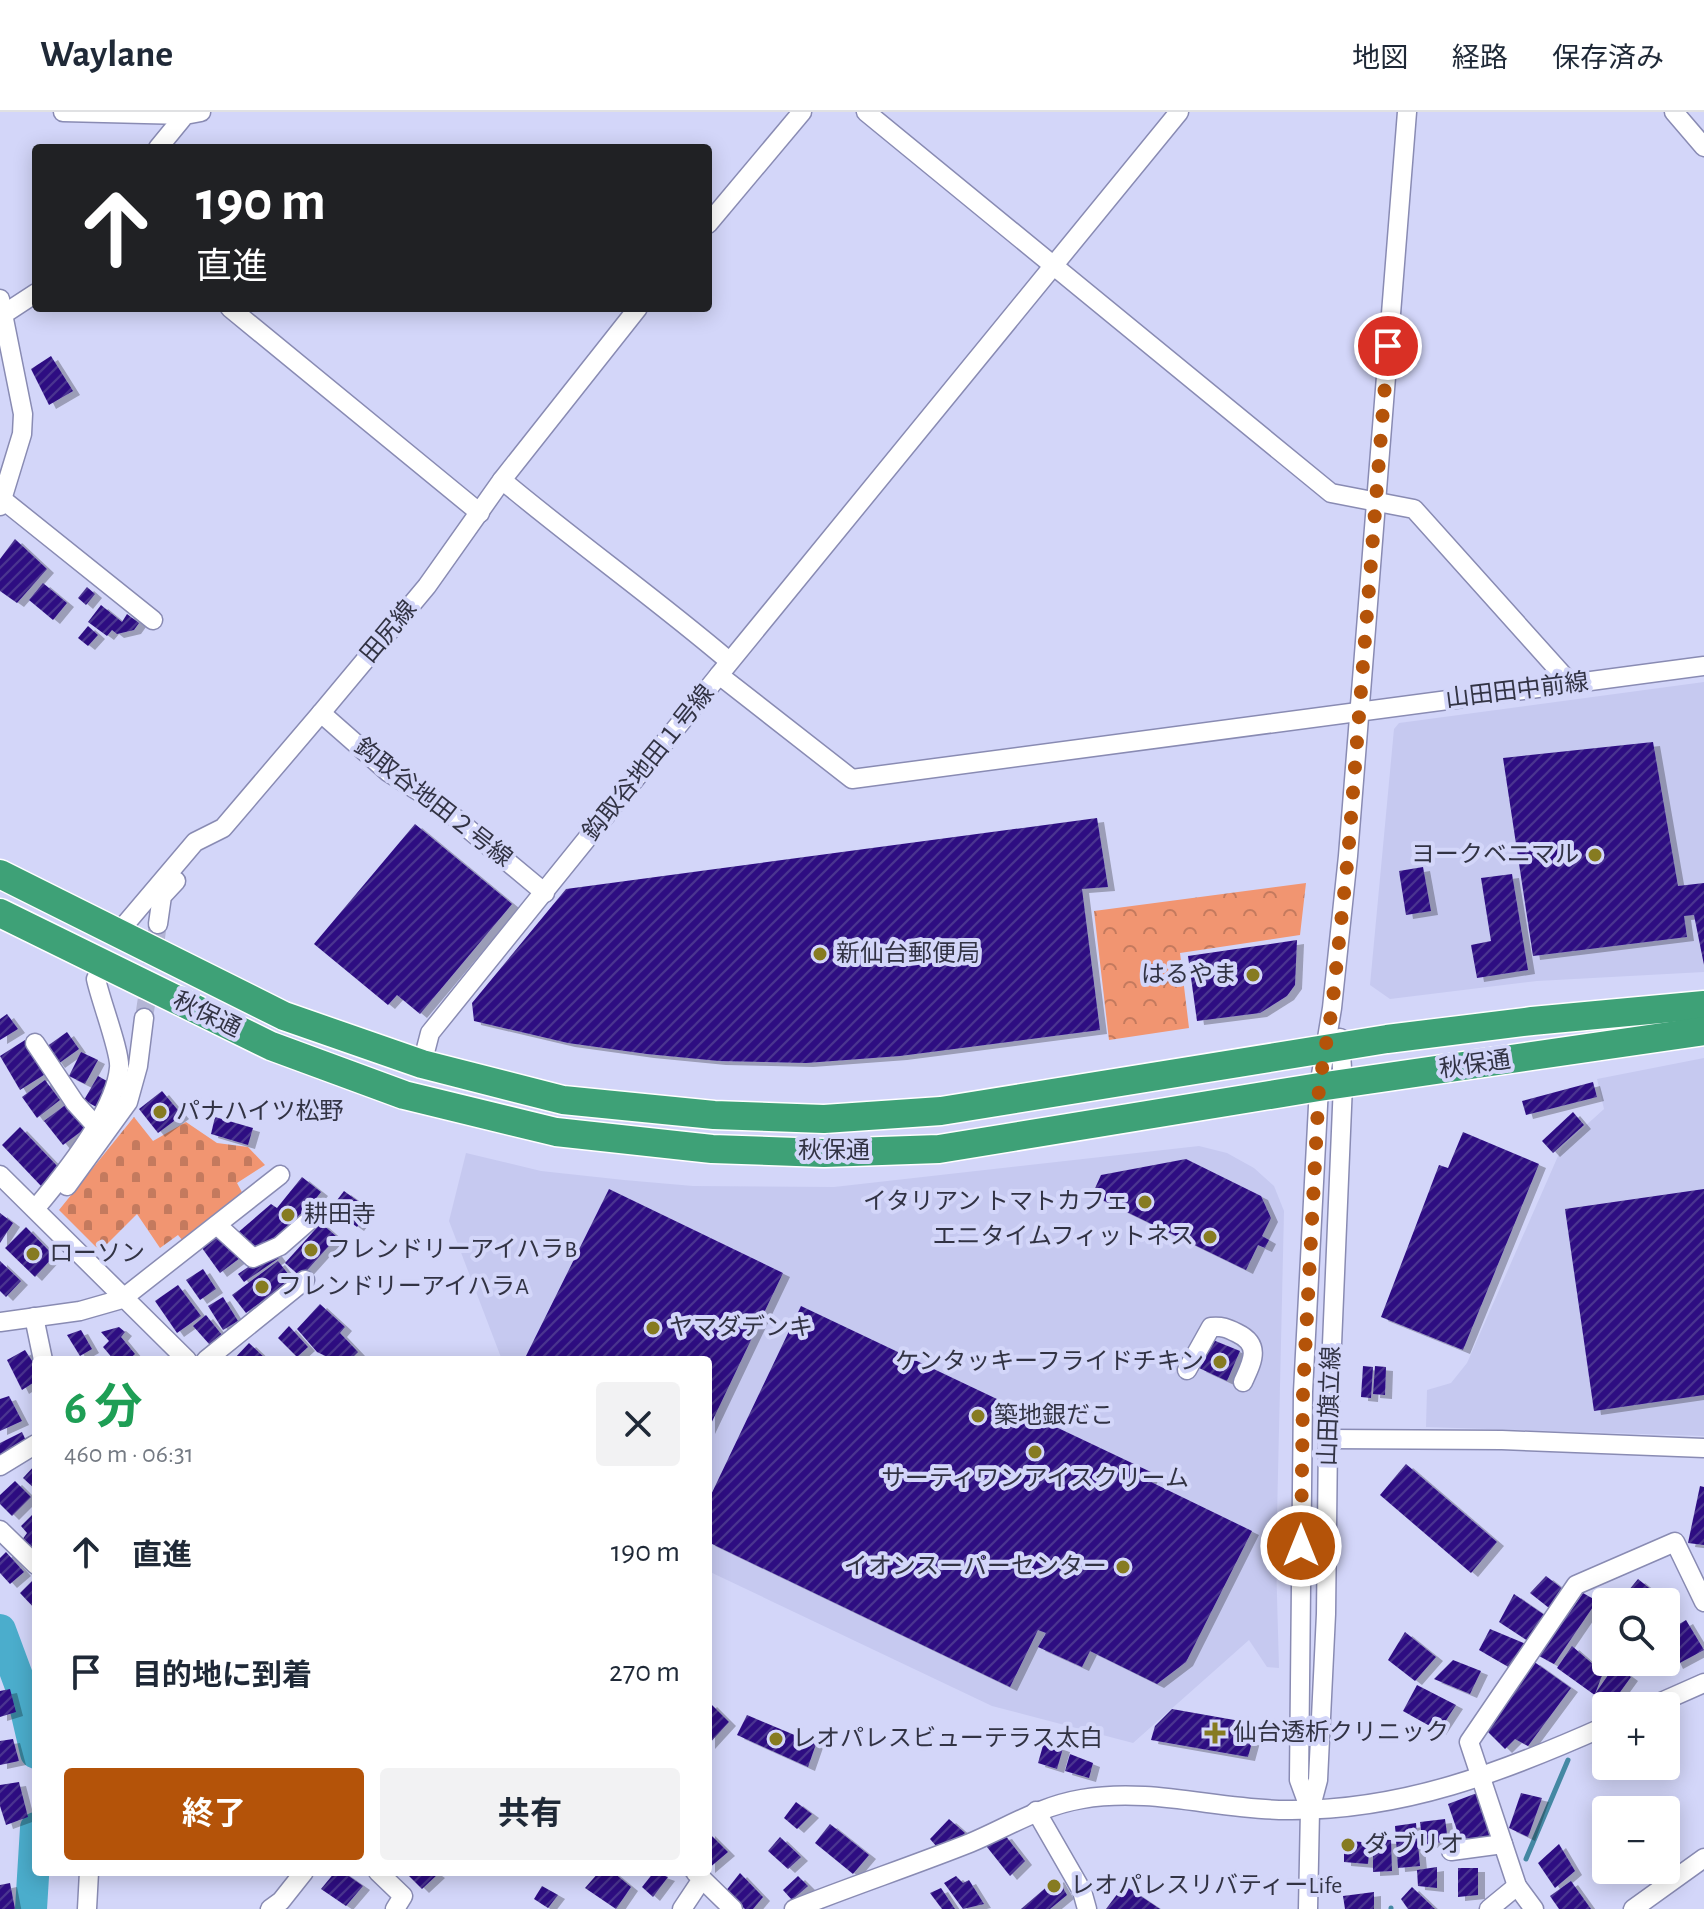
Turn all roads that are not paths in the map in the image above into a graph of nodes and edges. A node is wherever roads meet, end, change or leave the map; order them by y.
1 (63, 112) edge
2 (802, 112) edge
3 (866, 112) edge
4 (1179, 112) edge
5 (1407, 112) edge
6 (1674, 112) edge
7 (193, 113) edge
8 (162, 144) edge
9 (1704, 147) edge
10 (712, 219) edge
11 (1054, 266) junction
12 (32, 295) edge
13 (2, 307) edge
14 (235, 312) edge
15 (635, 312) edge
16 (502, 480) junction
17 (1375, 501) junction
18 (1, 502) edge
19 (480, 513) junction
20 (153, 620) dead end
21 (1704, 666) edge
22 (724, 668) junction
23 (1571, 684) junction
24 (1358, 712) junction
25 (321, 713) junction
26 (1330, 717) joint
27 (223, 828) junction
28 (0, 874) edge
29 (545, 893) junction
30 (0, 913) edge
31 (158, 924) tunnel mouth
32 (117, 934) junction
33 (103, 965) junction
34 (1704, 1005) edge
35 (144, 1018) tunnel mouth
36 (1704, 1031) edge
37 (35, 1043) dead end
38 (1333, 1050) junction
39 (422, 1064) junction
40 (1331, 1086) junction
41 (95, 1125) junction
42 (0, 1175) edge
43 (280, 1175) dead end
44 (320, 1211) dead end
45 (39, 1214) junction
46 (217, 1225) junction
47 (305, 1280) dead end
48 (122, 1299) junction
49 (34, 1317) junction
50 (0, 1322) edge
51 (42, 1356) edge
52 (183, 1356) edge
53 (211, 1356) edge
54 (1187, 1370) dead end
55 (1243, 1382) dead end
56 (1328, 1439) junction
57 (32, 1446) edge
58 (1704, 1448) edge
59 (0, 1466) edge
60 (0, 1530) edge
61 (32, 1561) edge
62 (1704, 1602) edge
63 (1704, 1683) edge
64 (1680, 1694) edge
65 (1592, 1732) edge
66 (1482, 1778) junction
67 (1310, 1810) junction
68 (1036, 1811) junction
69 (1503, 1844) junction
70 (1451, 1851) dead end
71 (1704, 1858) edge
72 (89, 1876) edge
73 (301, 1876) edge
74 (382, 1876) edge
75 (698, 1876) edge
76 (1517, 1886) junction
77 (1656, 1902) edge
78 (87, 1909) edge
79 (270, 1909) edge
80 (395, 1909) edge
81 (682, 1909) edge
82 (733, 1909) edge
83 (794, 1909) edge
84 (1087, 1909) edge
85 (1308, 1909) edge
86 (1489, 1909) edge
87 (1534, 1909) edge
88 (1633, 1909) edge

1 - 7 street
2 - 10 street
3 - 11 street
4 - 11 street
5 - 17 street, 山田旗立線
6 - 9 street
7 - 8 street
11 - 17 street
11 - 22 street
12 - 13 street
13 - 18 street
14 - 19 street
15 - 16 street, 田尻線
16 - 19 street, 田尻線
16 - 22 street
17 - 23 street
17 - 24 street, 山田旗立線
18 - 20 street
19 - 25 street, 田尻線
21 - 23 street, 山田田中前線
22 - 26 street, 鈎取谷地田１号線
22 - 29 street, 鈎取谷地田１号線
23 - 24 street, 山田田中前線
24 - 26 street, 山田田中前線
24 - 38 street, 山田旗立線
25 - 27 street, 田尻線
25 - 29 street, 鈎取谷地田２号線
27 - 31 street
27 - 32 street, 田尻線
28 - 32 highway, 秋保通
29 - 39 street, 鈎取谷地田１号線
30 - 33 highway, 秋保通
32 - 39 highway, 秋保通
33 - 40 highway, 秋保通
33 - 41 street
34 - 38 highway, 秋保通
35 - 45 street
36 - 40 highway, 秋保通
37 - 41 street
38 - 39 highway, 秋保通
38 - 40 street, 山田旗立線
40 - 56 street, 山田旗立線
40 - 67 street, 山田旗立線
41 - 45 street
42 - 45 street
43 - 46 street
44 - 46 street
45 - 48 street
46 - 48 street
47 - 53 street
48 - 49 street
48 - 52 street
49 - 50 street
49 - 51 street
54 - 55 street
56 - 58 street
56 - 67 street, 山田旗立線
57 - 59 street
60 - 61 street
62 - 66 street
63 - 64 street
65 - 66 street
66 - 67 street
66 - 69 street
67 - 68 street
67 - 85 street, 山田旗立線
68 - 83 street
68 - 84 street
69 - 70 street
69 - 76 street
71 - 77 street
72 - 78 street
73 - 79 street
74 - 80 street
75 - 81 street
75 - 82 street
76 - 86 street
76 - 87 street
77 - 88 street

